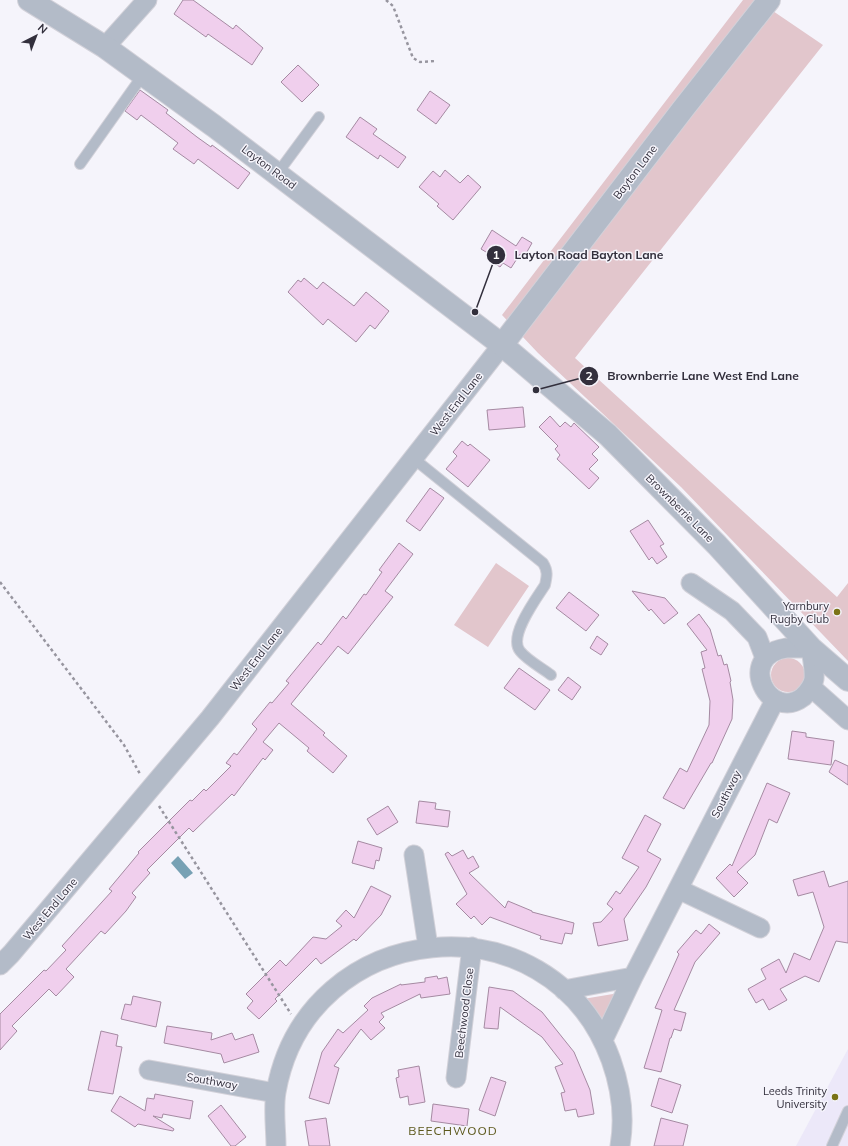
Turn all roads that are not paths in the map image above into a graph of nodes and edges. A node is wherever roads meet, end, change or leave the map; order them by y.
1 (29, 0) edge
2 (147, 0) edge
3 (769, 0) edge
4 (105, 47) junction
5 (143, 75) junction
6 (319, 117) dead end
7 (80, 164) dead end
8 (277, 174) junction
9 (502, 345) junction
10 (413, 458) junction
11 (692, 583) dead end
12 (811, 648) junction
13 (765, 658) junction
14 (551, 675) dead end
15 (848, 680) edge
16 (811, 687) junction
17 (775, 700) junction
18 (848, 720) edge
19 (414, 855) dead end
20 (678, 889) junction
21 (760, 928) dead end
22 (428, 947) junction
23 (472, 947) junction
24 (0, 965) edge
25 (633, 977) junction
26 (564, 990) junction
27 (603, 1040) junction
28 (149, 1070) dead end
29 (456, 1078) dead end
30 (275, 1093) junction
31 (848, 1111) edge
32 (276, 1146) edge
33 (620, 1146) edge
34 (832, 1146) edge

1 - 4 street, Layton Road
2 - 4 street
3 - 9 street, Bayton Lane
4 - 5 street, Layton Road
5 - 7 lane
5 - 8 street, Layton Road
6 - 8 lane
8 - 9 street, Layton Road
9 - 10 street, West End Lane
9 - 12 street, Brownberrie Lane
10 - 14 lane
10 - 24 street, West End Lane
11 - 13 street
12 - 13 street
12 - 15 street, Brownberrie Lane
12 - 16 street
13 - 17 street
16 - 17 street
16 - 18 street
17 - 20 street, Southway
19 - 22 street
20 - 21 street
20 - 25 street, Southway
22 - 23 street
22 - 30 street
23 - 26 street
23 - 29 street, Beechwood Close
25 - 26 street
25 - 27 street, Southway
26 - 27 street
27 - 33 street
28 - 30 street, Southway
30 - 32 street
31 - 34 lane

